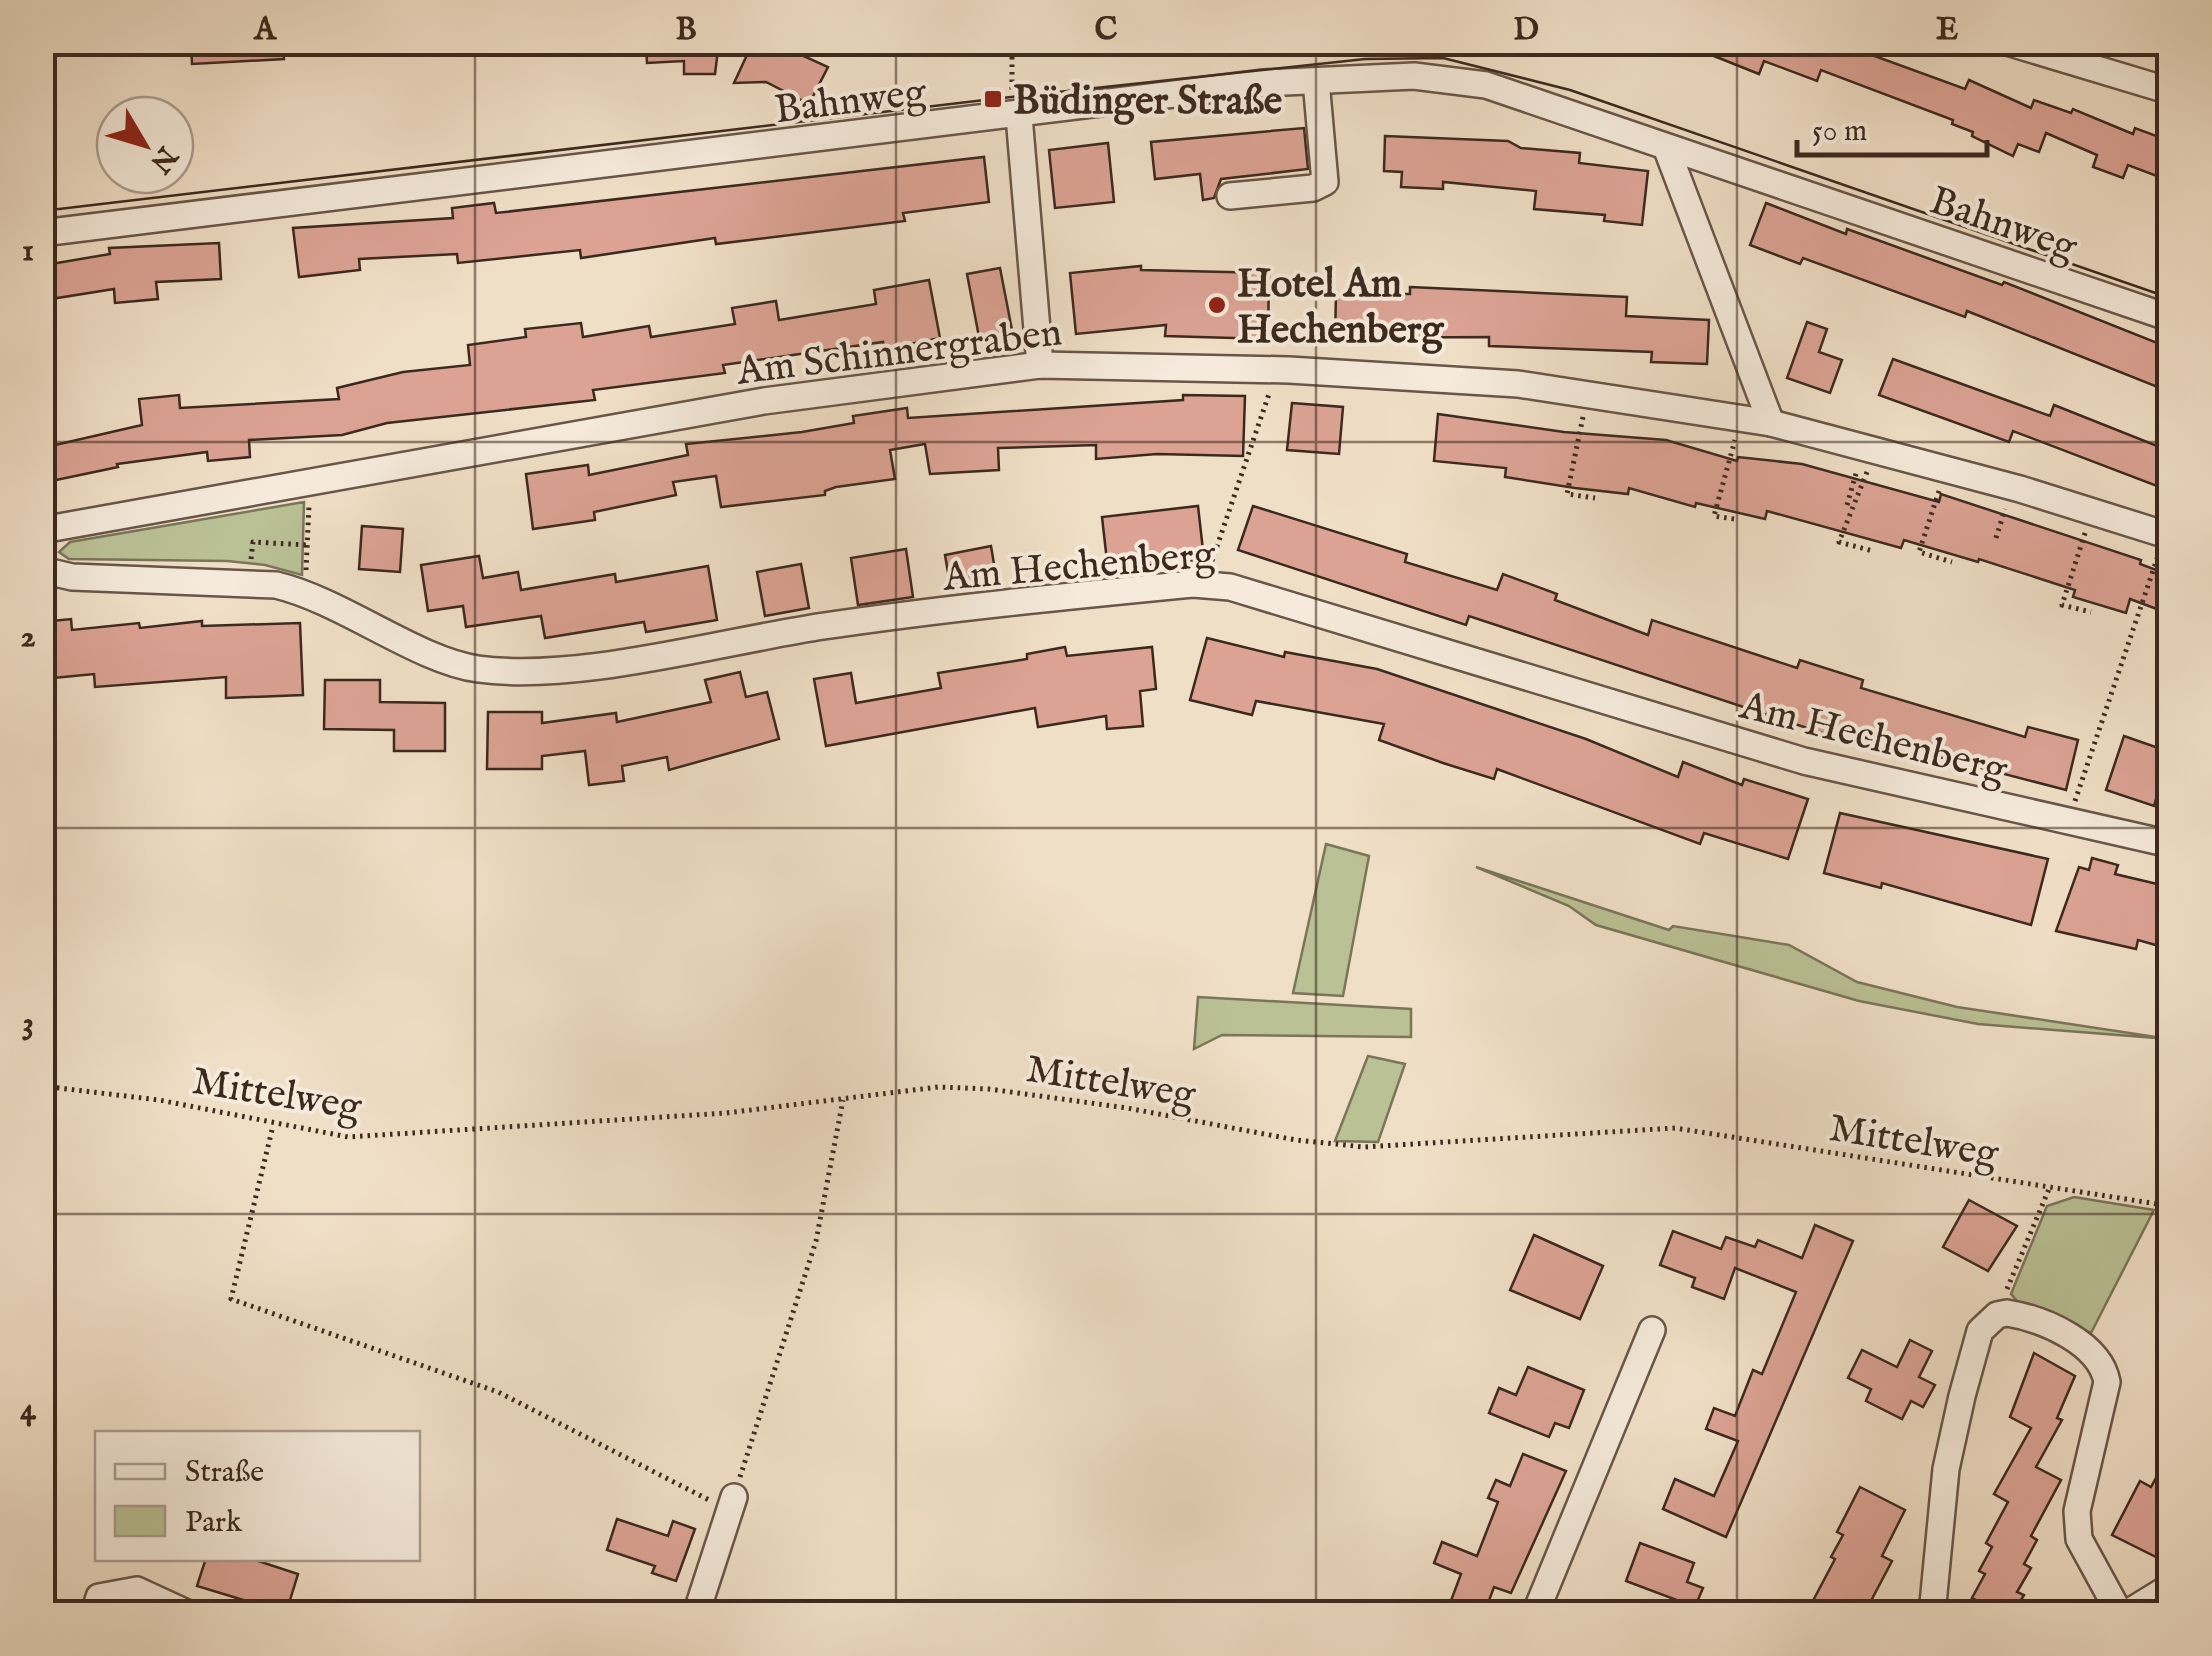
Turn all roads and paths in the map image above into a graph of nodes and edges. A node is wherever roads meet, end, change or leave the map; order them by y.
1 (1012, 42) edge
2 (2007, 42) edge
3 (1012, 72) dead end
4 (1316, 81) junction
5 (2170, 92) edge
6 (1019, 116) junction
7 (1666, 146) junction
8 (1230, 196) dead end
9 (42, 232) edge
10 (2170, 318) edge
11 (1040, 365) junction
12 (1277, 370) junction
13 (1588, 394) junction
14 (1741, 418) junction
15 (1771, 422) junction
16 (1870, 449) junction
17 (1946, 469) junction
18 (310, 483) junction
19 (1595, 498) dead end
20 (1846, 505) dead end
21 (2092, 512) junction
22 (1734, 518) dead end
23 (42, 530) edge
24 (2167, 535) edge
25 (307, 545) junction
26 (1873, 551) dead end
27 (1952, 562) dead end
28 (42, 570) edge
29 (248, 582) junction
30 (1204, 585) junction
31 (306, 592) junction
32 (2091, 612) dead end
33 (2068, 822) junction
34 (2170, 844) edge
35 (42, 1086) edge
36 (843, 1100) junction
37 (272, 1130) dead end
38 (2049, 1189) junction
39 (2170, 1206) edge
40 (1997, 1315) junction
41 (1652, 1330) dead end
42 (732, 1504) junction
43 (2170, 1587) edge
44 (94, 1614) edge
45 (189, 1614) edge
46 (696, 1614) edge
47 (1535, 1614) edge
48 (1932, 1614) edge
49 (2123, 1614) edge

1 - 3 path
2 - 5 street
4 - 6 street, Bahnweg
4 - 7 street, Bahnweg
4 - 8 street
6 - 9 street, Bahnweg
6 - 11 street
7 - 10 street, Bahnweg
7 - 15 street
11 - 12 street, Am Schinnergraben
11 - 18 street, Am Schinnergraben
12 - 13 street, Am Schinnergraben
12 - 30 path
13 - 14 street, Am Schinnergraben
13 - 19 path
14 - 15 street, Am Schinnergraben
14 - 22 path
15 - 16 street, Am Schinnergraben
16 - 17 street, Am Schinnergraben
16 - 20 path
16 - 26 path
17 - 21 street, Am Schinnergraben
17 - 27 path
18 - 23 street, Am Schinnergraben
18 - 25 path
21 - 24 street, Am Schinnergraben
21 - 32 path
24 - 33 path
25 - 29 path
25 - 31 path
28 - 29 street, Am Hechenberg
29 - 31 street, Am Hechenberg
30 - 31 street, Am Hechenberg
30 - 33 street, Am Hechenberg
33 - 34 street, Am Hechenberg
35 - 36 path, Mittelweg
36 - 38 path, Mittelweg
36 - 42 path
37 - 42 path
38 - 39 path, Mittelweg
38 - 40 path
40 - 48 street
40 - 49 street
41 - 47 street
42 - 46 street
43 - 49 street
44 - 45 street

